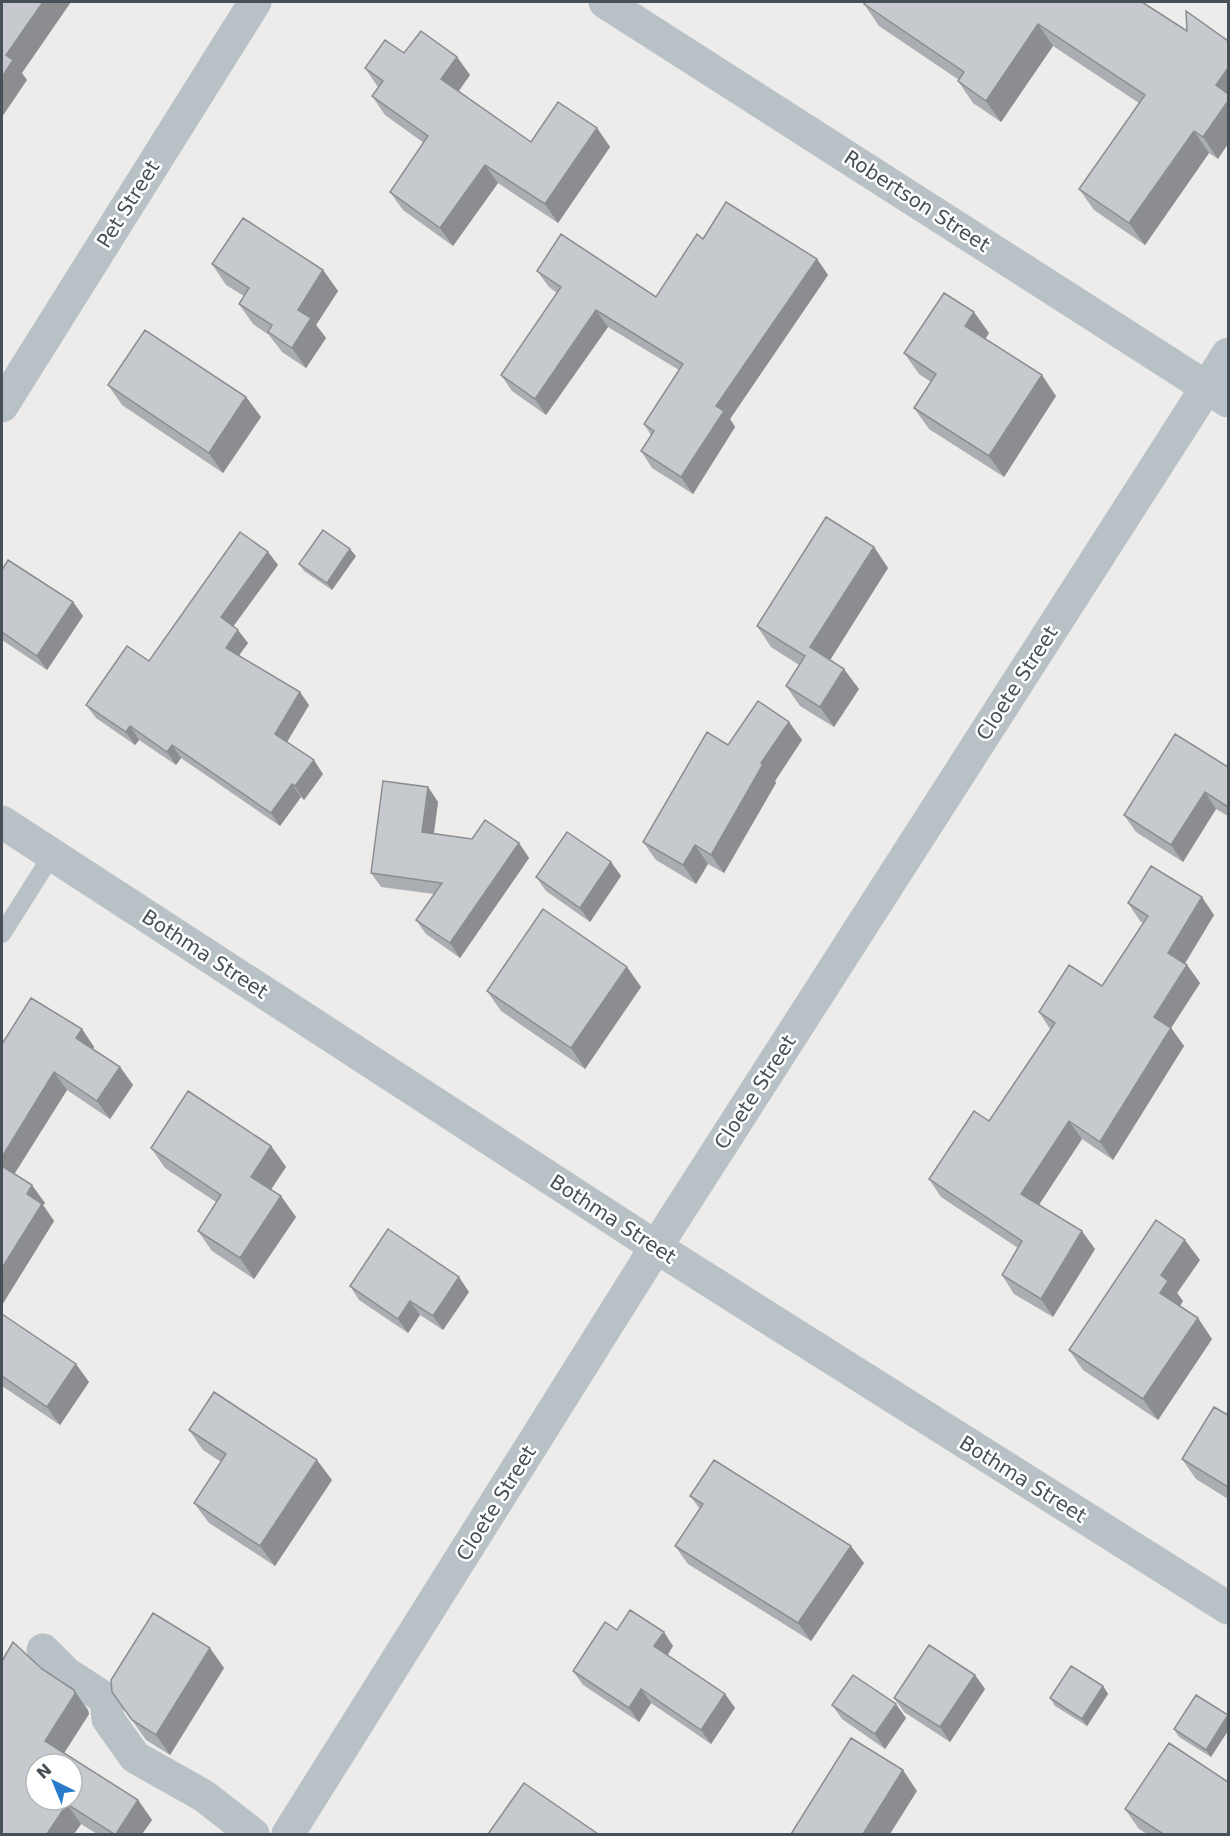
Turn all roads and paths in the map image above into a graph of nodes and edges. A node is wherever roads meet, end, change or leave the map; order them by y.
1 (255, 2) edge
2 (605, 2) edge
3 (1228, 354) edge
4 (1218, 394) edge
5 (2, 406) edge
6 (2, 822) edge
7 (52, 855) junction
8 (2, 934) edge
9 (656, 1247) junction
10 (1228, 1608) edge
11 (44, 1650) dead end
12 (253, 1834) edge
13 (288, 1834) edge

1 - 5 street, Pet Street
2 - 4 street, Robertson Street
3 - 4 street, Cloete Street
4 - 9 street, Cloete Street
6 - 7 street, Bothma Street
7 - 8 lane
7 - 9 street, Bothma Street
9 - 10 street, Bothma Street
9 - 13 street, Cloete Street
11 - 12 street

